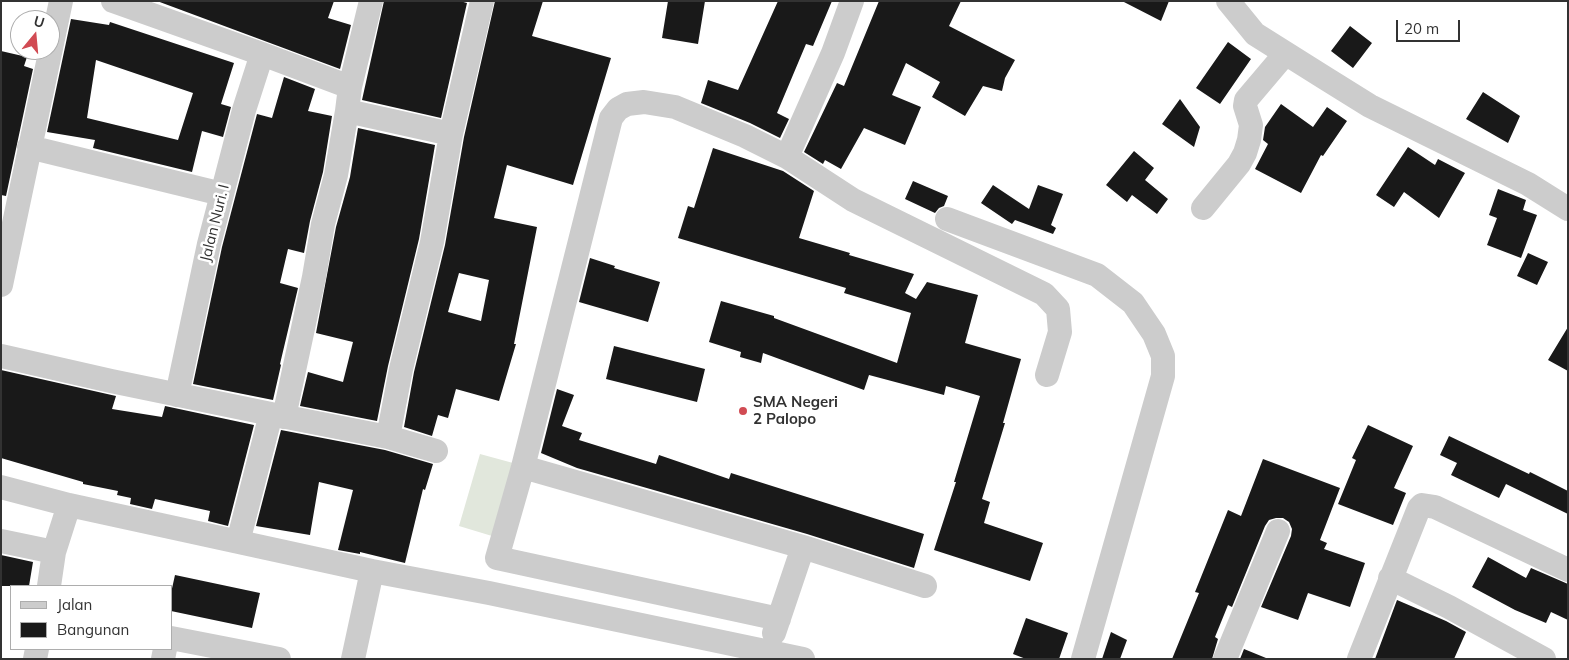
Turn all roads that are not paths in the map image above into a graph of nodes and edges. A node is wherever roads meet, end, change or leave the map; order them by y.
1 (61, 1) edge
2 (113, 1) edge
3 (370, 1) edge
4 (482, 1) edge
5 (852, 1) edge
6 (1228, 1) edge
7 (262, 54) junction
8 (1285, 54) junction
9 (350, 88) junction
10 (347, 111) junction
11 (451, 134) junction
12 (29, 147) junction
13 (787, 157) junction
14 (222, 194) junction
15 (1203, 208) dead end
16 (1568, 209) edge
17 (947, 219) dead end
18 (1, 285) edge
19 (1, 356) edge
20 (1047, 375) dead end
21 (177, 395) junction
22 (277, 416) junction
23 (388, 438) junction
24 (436, 451) dead end
25 (523, 467) junction
26 (1, 487) edge
27 (69, 505) junction
28 (1278, 531) dead end
29 (1, 541) edge
30 (238, 542) junction
31 (803, 547) junction
32 (54, 552) junction
33 (497, 558) junction
34 (1568, 570) edge
35 (372, 571) junction
36 (1390, 578) junction
37 (49, 585) edge
38 (925, 586) dead end
39 (488, 593) junction
40 (779, 618) junction
41 (172, 638) edge
42 (768, 651) junction
43 (269, 658) edge
44 (353, 659) edge
45 (803, 659) edge
46 (1083, 659) edge
47 (1226, 659) edge
48 (1359, 659) edge
49 (1544, 659) edge

1 - 12 street
2 - 7 street
3 - 9 street
4 - 11 street
5 - 13 street
6 - 8 street
7 - 9 street
7 - 14 street, Jalan Nuri. I
8 - 15 street
8 - 16 street
9 - 10 street
10 - 11 street
10 - 22 street
11 - 23 street
12 - 14 street
12 - 18 street
13 - 20 street
13 - 25 street
14 - 21 street, Jalan Nuri. I
17 - 46 street
19 - 21 street
21 - 22 street
22 - 23 street
22 - 30 street
23 - 24 street
25 - 31 street
25 - 33 street
26 - 27 street
27 - 30 street
27 - 32 street
28 - 47 street
29 - 32 street
30 - 35 street
31 - 38 street
31 - 40 street
32 - 37 street
33 - 39 street
33 - 40 street
34 - 36 street
35 - 39 street
35 - 44 street
36 - 48 street
36 - 49 street
39 - 42 street
40 - 42 street
41 - 43 street
42 - 45 street

